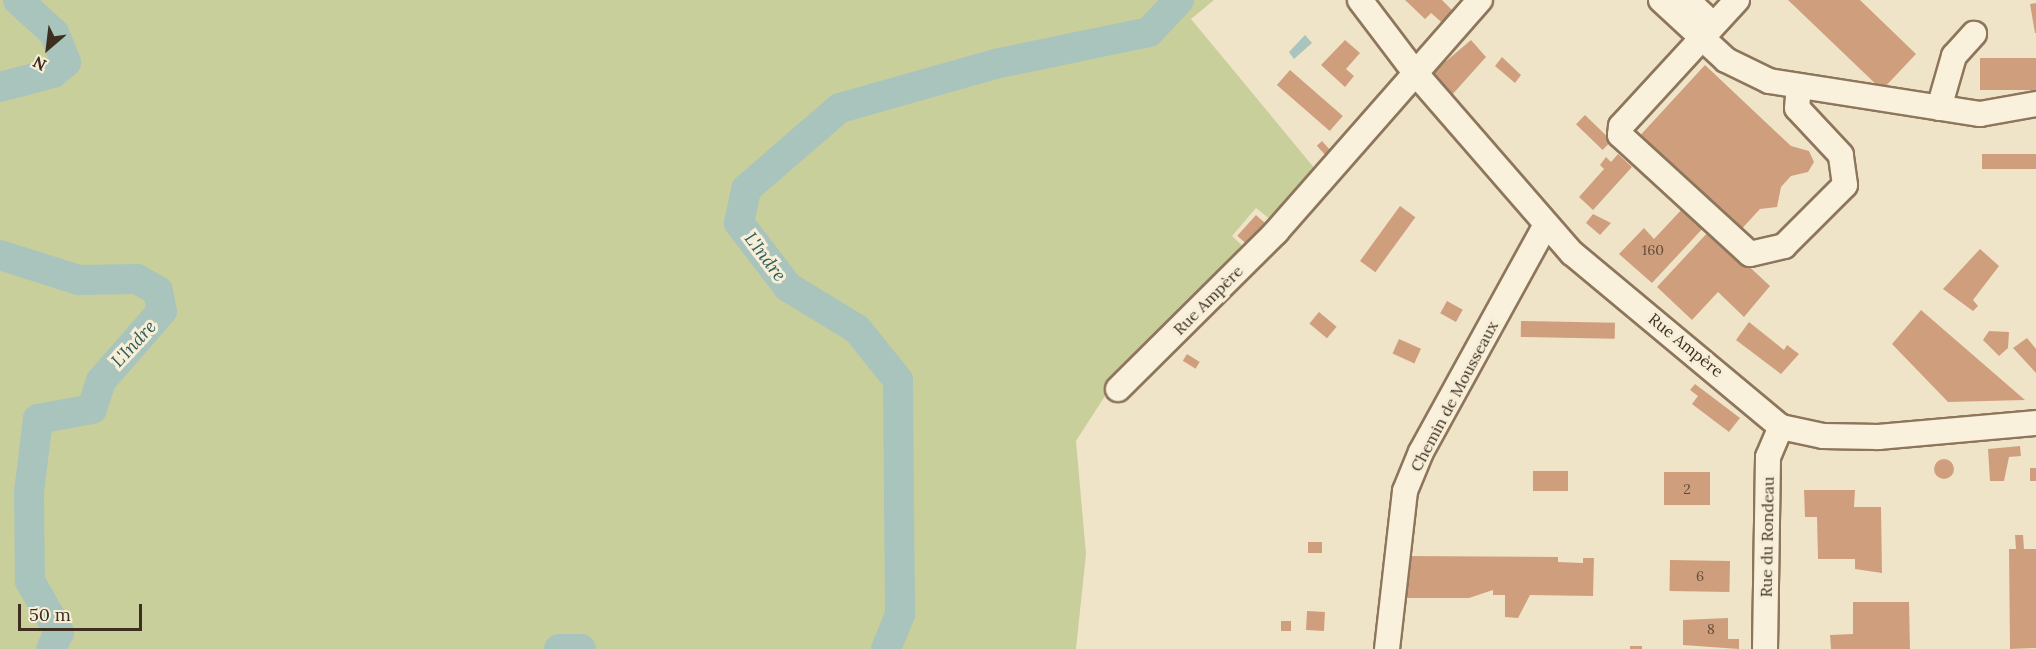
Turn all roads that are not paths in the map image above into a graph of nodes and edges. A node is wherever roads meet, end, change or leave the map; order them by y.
1 (1360, 0) edge
2 (1480, 0) edge
3 (1661, 0) edge
4 (1737, 0) edge
5 (1697, 18) edge
6 (1974, 34) dead end
7 (1417, 75) junction
8 (1799, 86) junction
9 (2036, 104) edge
10 (1940, 108) junction
11 (1546, 225) junction
12 (1118, 389) dead end
13 (2036, 423) edge
14 (1781, 427) junction
15 (1387, 649) edge
16 (1765, 649) edge

1 - 7 street, Rue Ampère
2 - 7 street
3 - 5 street
4 - 5 street
5 - 8 street
5 - 8 street
6 - 10 street
7 - 11 street, Rue Ampère
7 - 12 street, Rue Ampère
8 - 10 street
9 - 10 street
11 - 14 street, Rue Ampère
11 - 15 street, Chemin de Mousseaux
13 - 14 street, Rue Ampère
14 - 16 street, Rue du Rondeau

